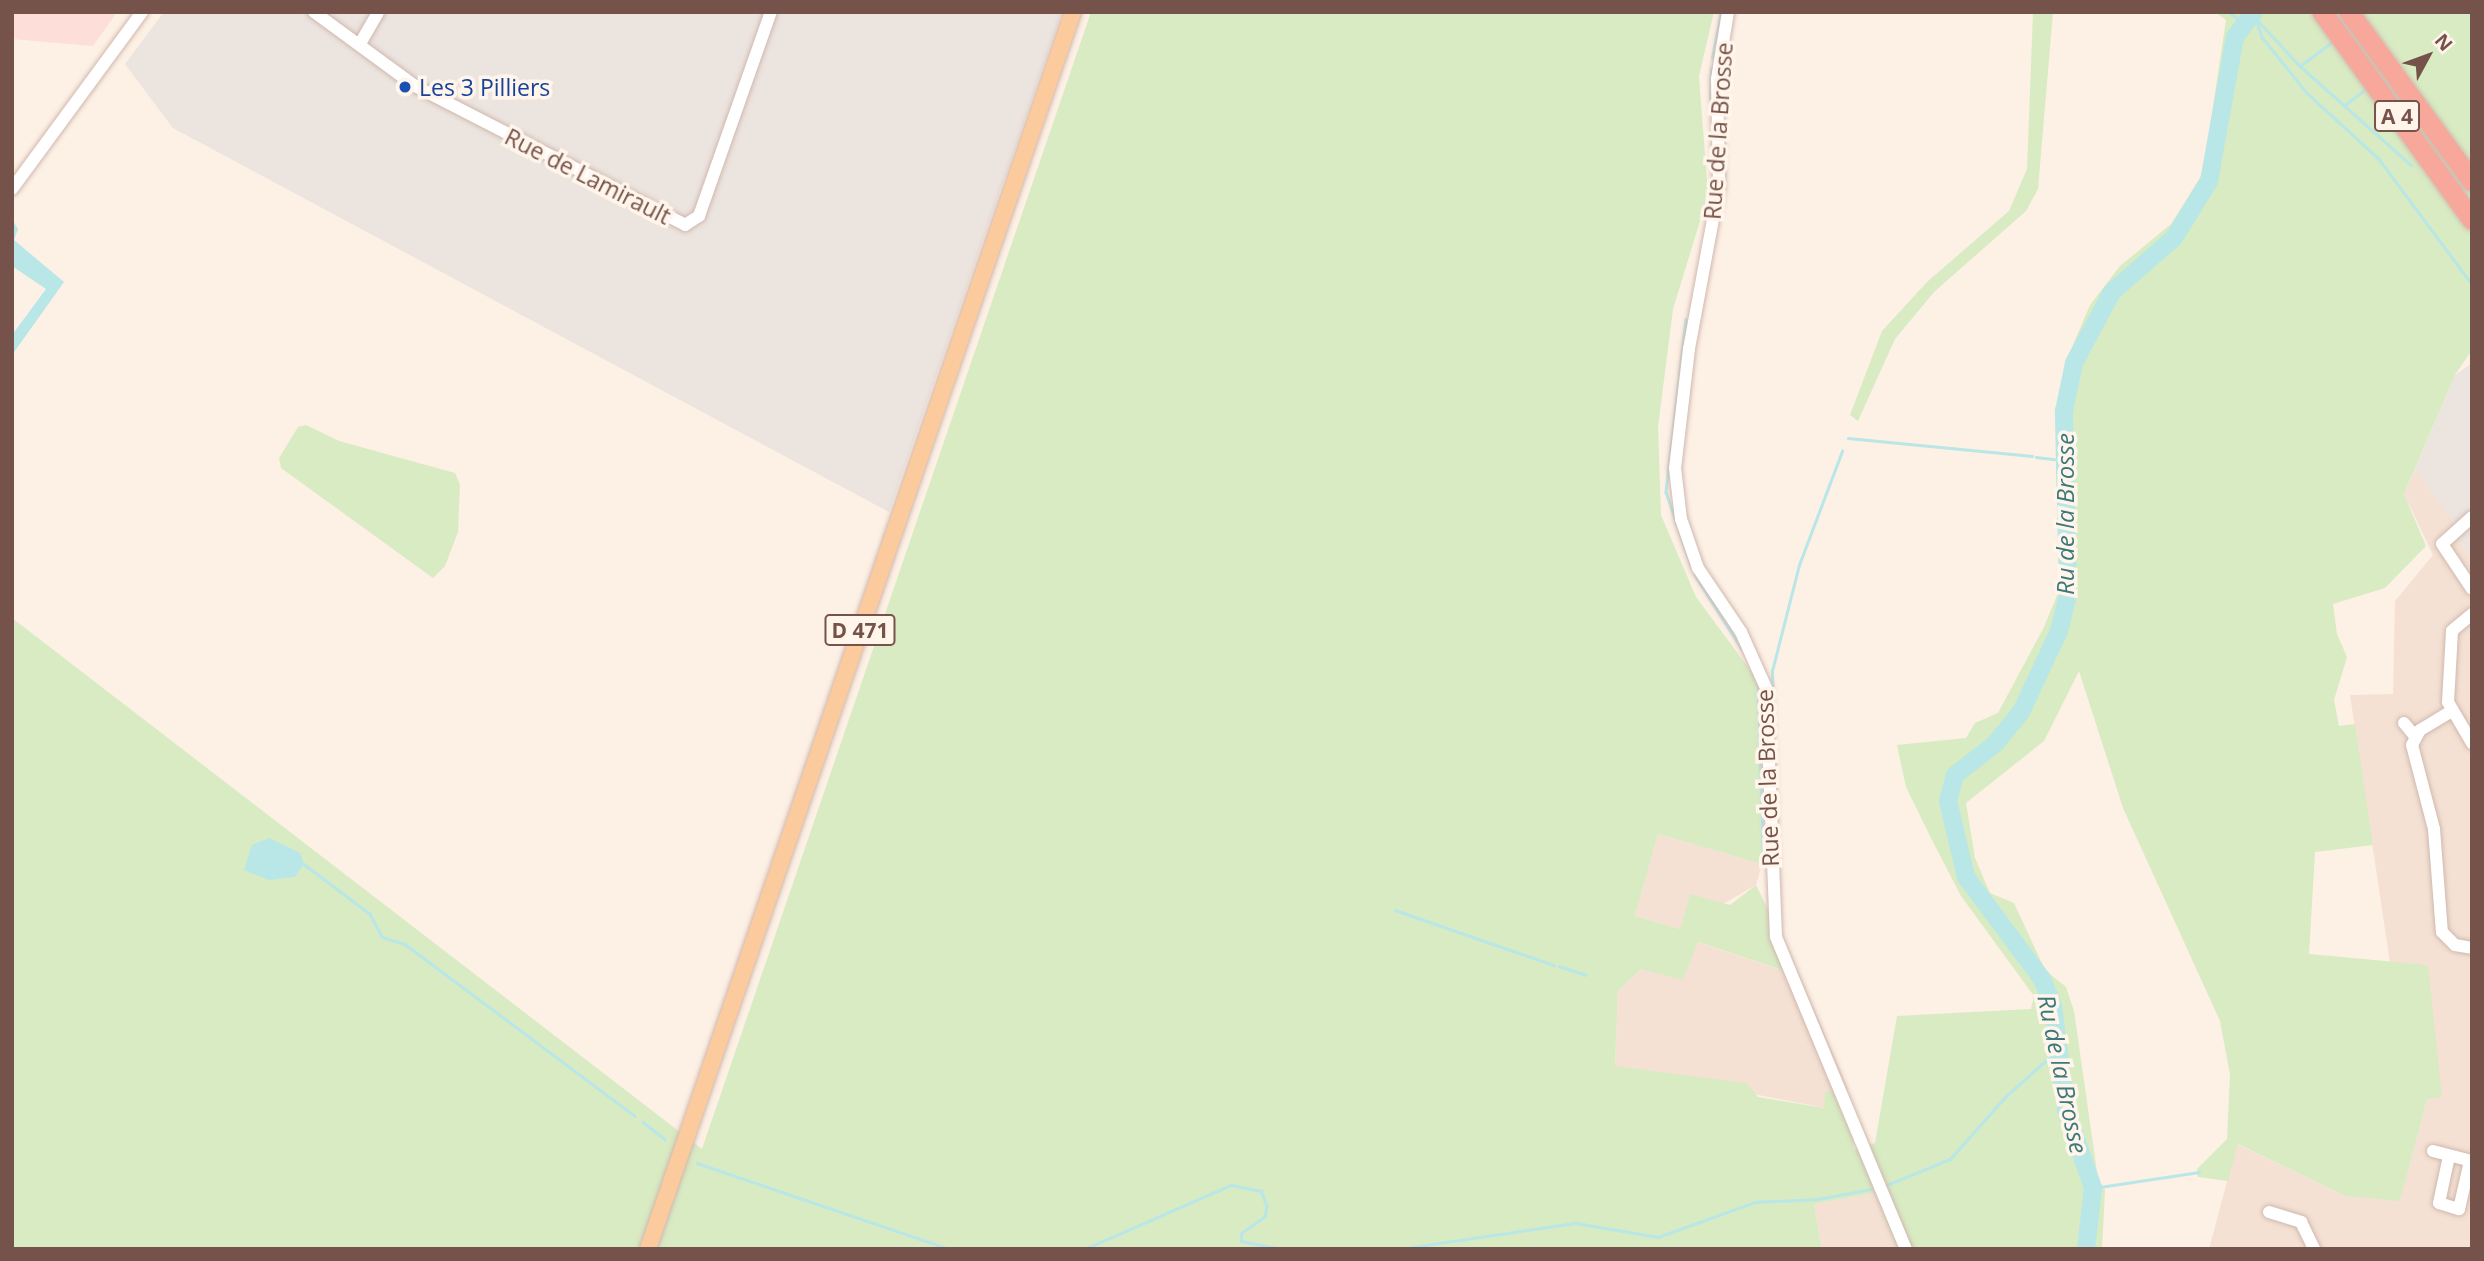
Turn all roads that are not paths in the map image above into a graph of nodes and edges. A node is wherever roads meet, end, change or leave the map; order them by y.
1 (142, 12) edge
2 (314, 12) edge
3 (378, 12) edge
4 (771, 12) edge
5 (1073, 12) edge
6 (1728, 12) edge
7 (2322, 12) edge
8 (2350, 12) edge
9 (361, 41) junction
10 (2472, 181) edge
11 (12, 188) edge
12 (2472, 220) edge
13 (2472, 517) edge
14 (2472, 589) edge
15 (2472, 614) edge
16 (2450, 712) junction
17 (2404, 723) dead end
18 (2415, 736) junction
19 (2472, 743) edge
20 (2472, 948) edge
21 (2433, 1152) dead end
22 (2449, 1156) junction
23 (2471, 1161) edge
24 (2269, 1212) dead end
25 (648, 1249) edge
26 (1906, 1249) edge
27 (2314, 1249) edge

1 - 11 street
2 - 9 street
3 - 9 street
4 - 9 street, Rue de Lamirault
5 - 25 main road, D 471
6 - 26 street, Rue de la Brosse
7 - 12 highway, A 4
8 - 10 highway, A 4
13 - 14 street
15 - 16 street
16 - 18 street
16 - 19 street
17 - 18 street
18 - 20 street
21 - 22 street
22 - 23 street
22 - 23 street
24 - 27 street

